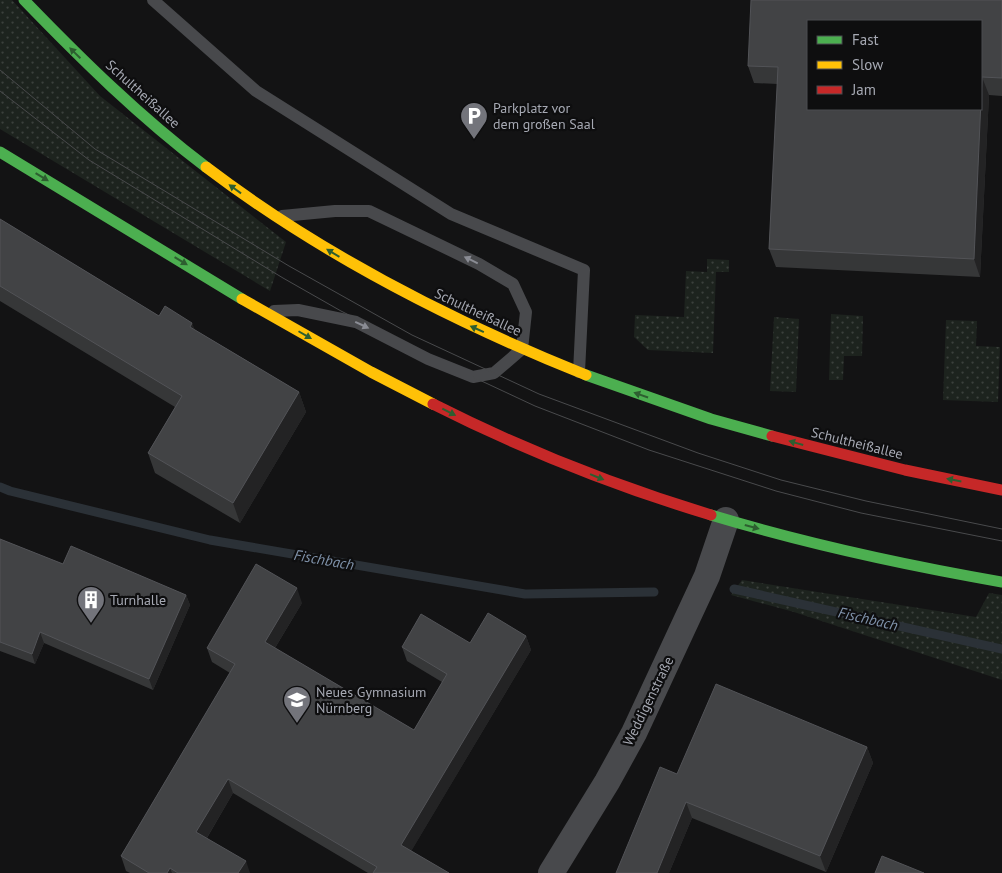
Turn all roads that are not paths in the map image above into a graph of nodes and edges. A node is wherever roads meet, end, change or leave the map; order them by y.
1 (24, 0) edge
2 (153, 0) edge
3 (0, 152) edge
4 (275, 216) junction
5 (263, 311) junction
6 (522, 349) junction
7 (579, 372) junction
8 (1002, 490) edge
9 (726, 520) junction
10 (1002, 582) edge
11 (551, 873) edge

4 -> 1 main road, Schultheißallee
2 - 7 lane
3 -> 5 main road
6 -> 4 main road, Schultheißallee
6 -> 4 lane
5 -> 6 lane
5 -> 9 main road
6 - 7 main road, Schultheißallee
8 -> 7 main road, Schultheißallee
9 -> 10 main road
9 - 11 street, Weddigenstraße

